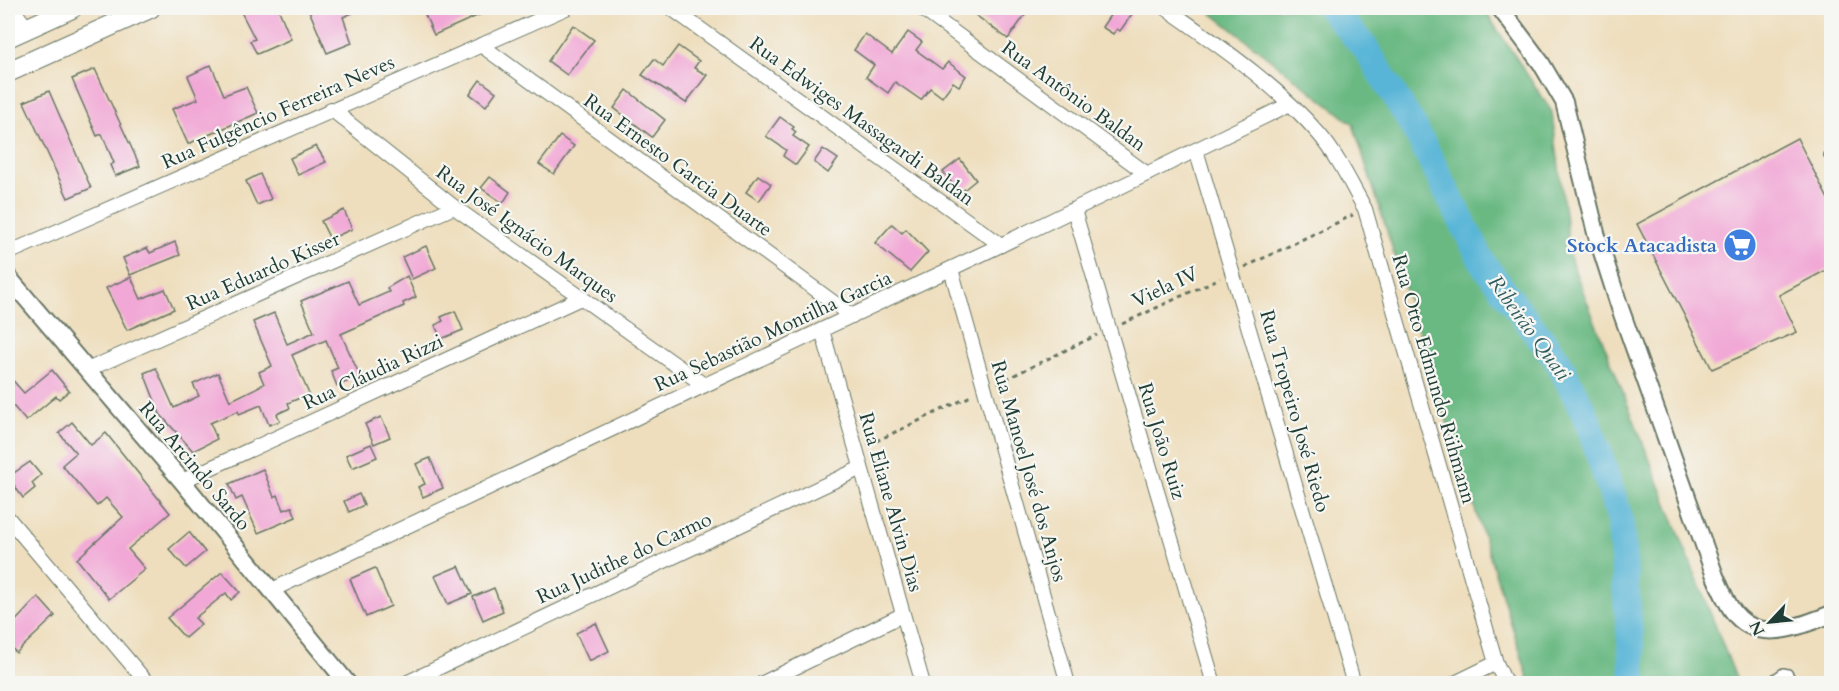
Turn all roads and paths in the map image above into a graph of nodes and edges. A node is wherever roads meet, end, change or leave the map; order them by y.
1 (12, 8) edge
2 (72, 8) edge
3 (150, 8) edge
4 (566, 8) edge
5 (671, 8) edge
6 (921, 8) edge
7 (1166, 8) edge
8 (1500, 8) edge
9 (27, 28) junction
10 (8, 37) edge
11 (481, 45) junction
12 (11, 71) edge
13 (1290, 104) junction
14 (331, 109) junction
15 (1196, 150) junction
16 (1832, 153) edge
17 (1832, 163) edge
18 (1147, 174) junction
19 (454, 207) junction
20 (1365, 209) junction
21 (1074, 210) junction
22 (1001, 245) junction
23 (8, 253) edge
24 (951, 269) junction
25 (1233, 272) junction
26 (8, 277) edge
27 (581, 298) junction
28 (852, 316) junction
29 (822, 330) junction
30 (1109, 330) junction
31 (87, 370) junction
32 (704, 385) junction
33 (861, 468) junction
34 (182, 481) junction
35 (8, 518) edge
36 (272, 590) junction
37 (1832, 614) edge
38 (902, 615) junction
39 (1496, 663) junction
40 (148, 684) edge
41 (348, 684) edge
42 (404, 684) edge
43 (761, 684) edge
44 (923, 684) edge
45 (1068, 684) edge
46 (1214, 684) edge
47 (1354, 684) edge
48 (1453, 684) edge
49 (1506, 684) edge
50 (1766, 684) edge
51 (1795, 684) edge

1 - 9 street
2 - 9 main road
3 - 12 main road
4 - 11 street, Rua Fulgêncio Ferreira Neves
5 - 22 street, Rua Edwiges Massagardi Baldan
6 - 18 street, Rua Antônio Baldan
7 - 13 street, Rua Otto Edmundo Riihmann
8 - 37 street
9 - 10 main road
9 - 12 main road
11 - 14 street, Rua Fulgêncio Ferreira Neves
11 - 28 street, Rua Ernesto Garcia Duarte
13 - 15 street, Rua Sebastião Montilha Garcia
13 - 20 street, Rua Otto Edmundo Riihmann
14 - 19 street, Rua José Ignácio Marques
14 - 23 street, Rua Fulgêncio Ferreira Neves
15 - 18 street, Rua Sebastião Montilha Garcia
15 - 25 street, Rua Tropeiro José Riedo
16 - 17 lane
18 - 21 street, Rua Sebastião Montilha Garcia
19 - 27 street, Rua José Ignácio Marques
19 - 31 street, Rua Eduardo Kisser
20 - 25 path, Viela IV
20 - 39 street, Rua Otto Edmundo Riihmann
21 - 22 street, Rua Sebastião Montilha Garcia
21 - 30 street, Rua João Ruiz
22 - 24 street, Rua Sebastião Montilha Garcia
24 - 28 street, Rua Sebastião Montilha Garcia
24 - 45 street, Rua Manoel José dos Anjos
25 - 30 path, Viela IV
25 - 47 street, Rua Tropeiro José Riedo
26 - 31 street, Rua Arcindo Sardo
27 - 32 street, Rua José Ignácio Marques
27 - 34 street, Rua Cláudia Rizzi
28 - 29 street, Rua Sebastião Montilha Garcia
29 - 32 street, Rua Sebastião Montilha Garcia
29 - 33 street, Rua Eliane Alvin Dias
30 - 46 street, Rua João Ruiz
31 - 34 street, Rua Arcindo Sardo
32 - 36 street, Rua Sebastião Montilha Garcia
33 - 38 street, Rua Eliane Alvin Dias
33 - 42 street, Rua Judithe do Carmo
34 - 36 street, Rua Arcindo Sardo
35 - 40 street
36 - 41 street, Rua Arcindo Sardo
38 - 43 street
38 - 44 street, Rua Eliane Alvin Dias
39 - 48 street
39 - 49 street, Rua Otto Edmundo Riihmann
50 - 51 lane

